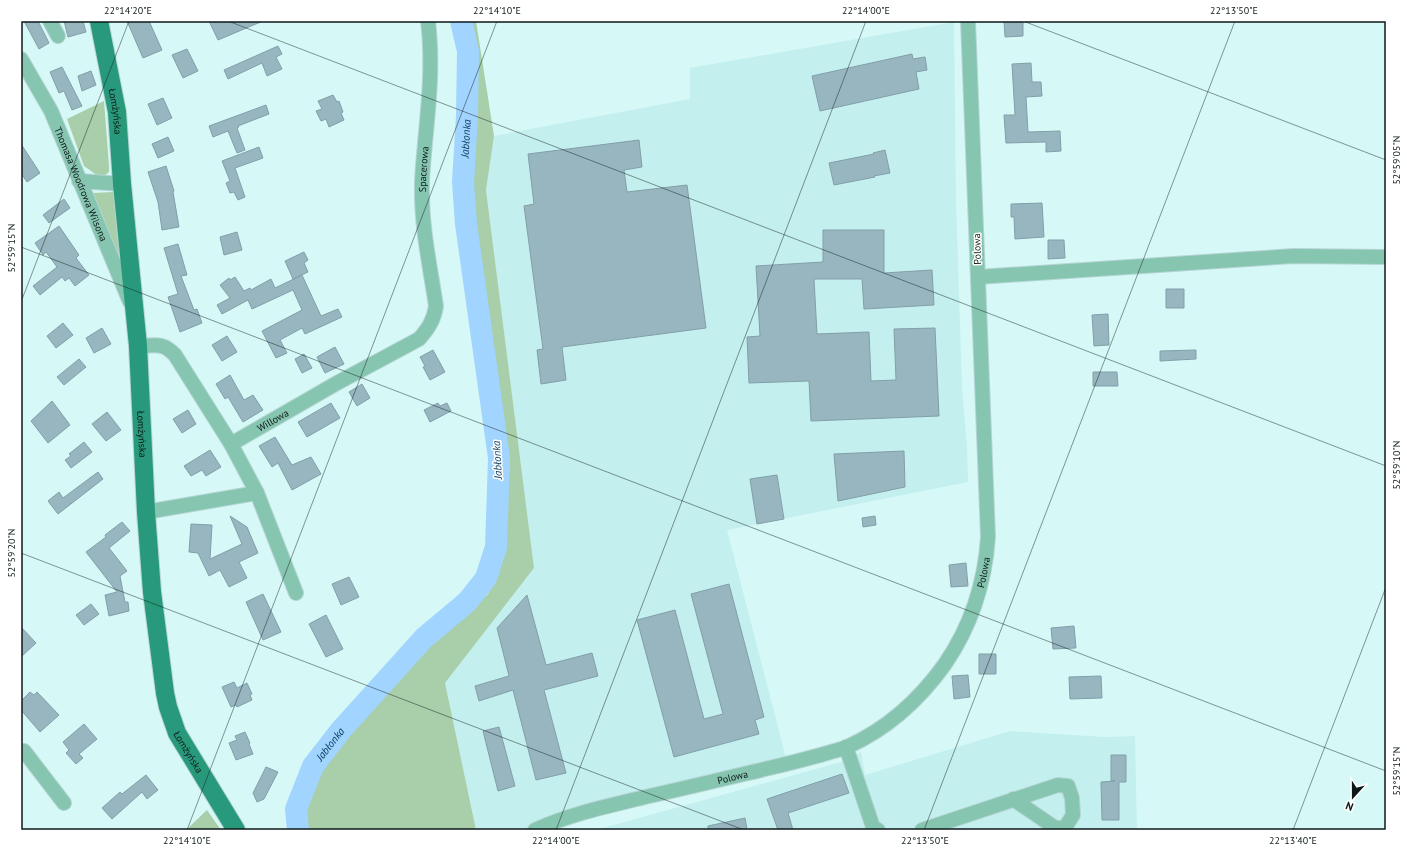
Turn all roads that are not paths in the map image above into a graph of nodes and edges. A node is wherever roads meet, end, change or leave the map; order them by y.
1 (50, 21) edge
2 (99, 21) edge
3 (428, 21) edge
4 (968, 21) edge
5 (58, 36) dead end
6 (21, 59) edge
7 (79, 181) junction
8 (122, 184) junction
9 (1386, 257) edge
10 (978, 277) junction
11 (135, 313) junction
12 (434, 317) joint
13 (138, 346) junction
14 (231, 444) junction
15 (257, 493) junction
16 (146, 512) junction
17 (296, 593) dead end
18 (846, 747) junction
19 (22, 750) edge
20 (1012, 799) dead end
21 (64, 803) dead end
22 (236, 830) edge
23 (536, 830) edge
24 (878, 830) edge
25 (922, 830) edge

1 - 5 street
2 - 8 main road, Łomżyńska
3 - 12 street, Spacerowa
4 - 10 street, Polowa
6 - 7 street, Thomasa Woodrowa Wilsona
7 - 8 street
7 - 11 street, Thomasa Woodrowa Wilsona
8 - 11 main road, Łomżyńska
9 - 10 street
10 - 18 street, Polowa
11 - 13 main road, Łomżyńska
12 - 14 street, Willowa
13 - 14 street
13 - 16 main road, Łomżyńska
14 - 15 street
15 - 16 street
15 - 17 street
16 - 22 main road, Łomżyńska
18 - 23 street, Polowa
18 - 24 street
19 - 21 street
20 - 25 street

